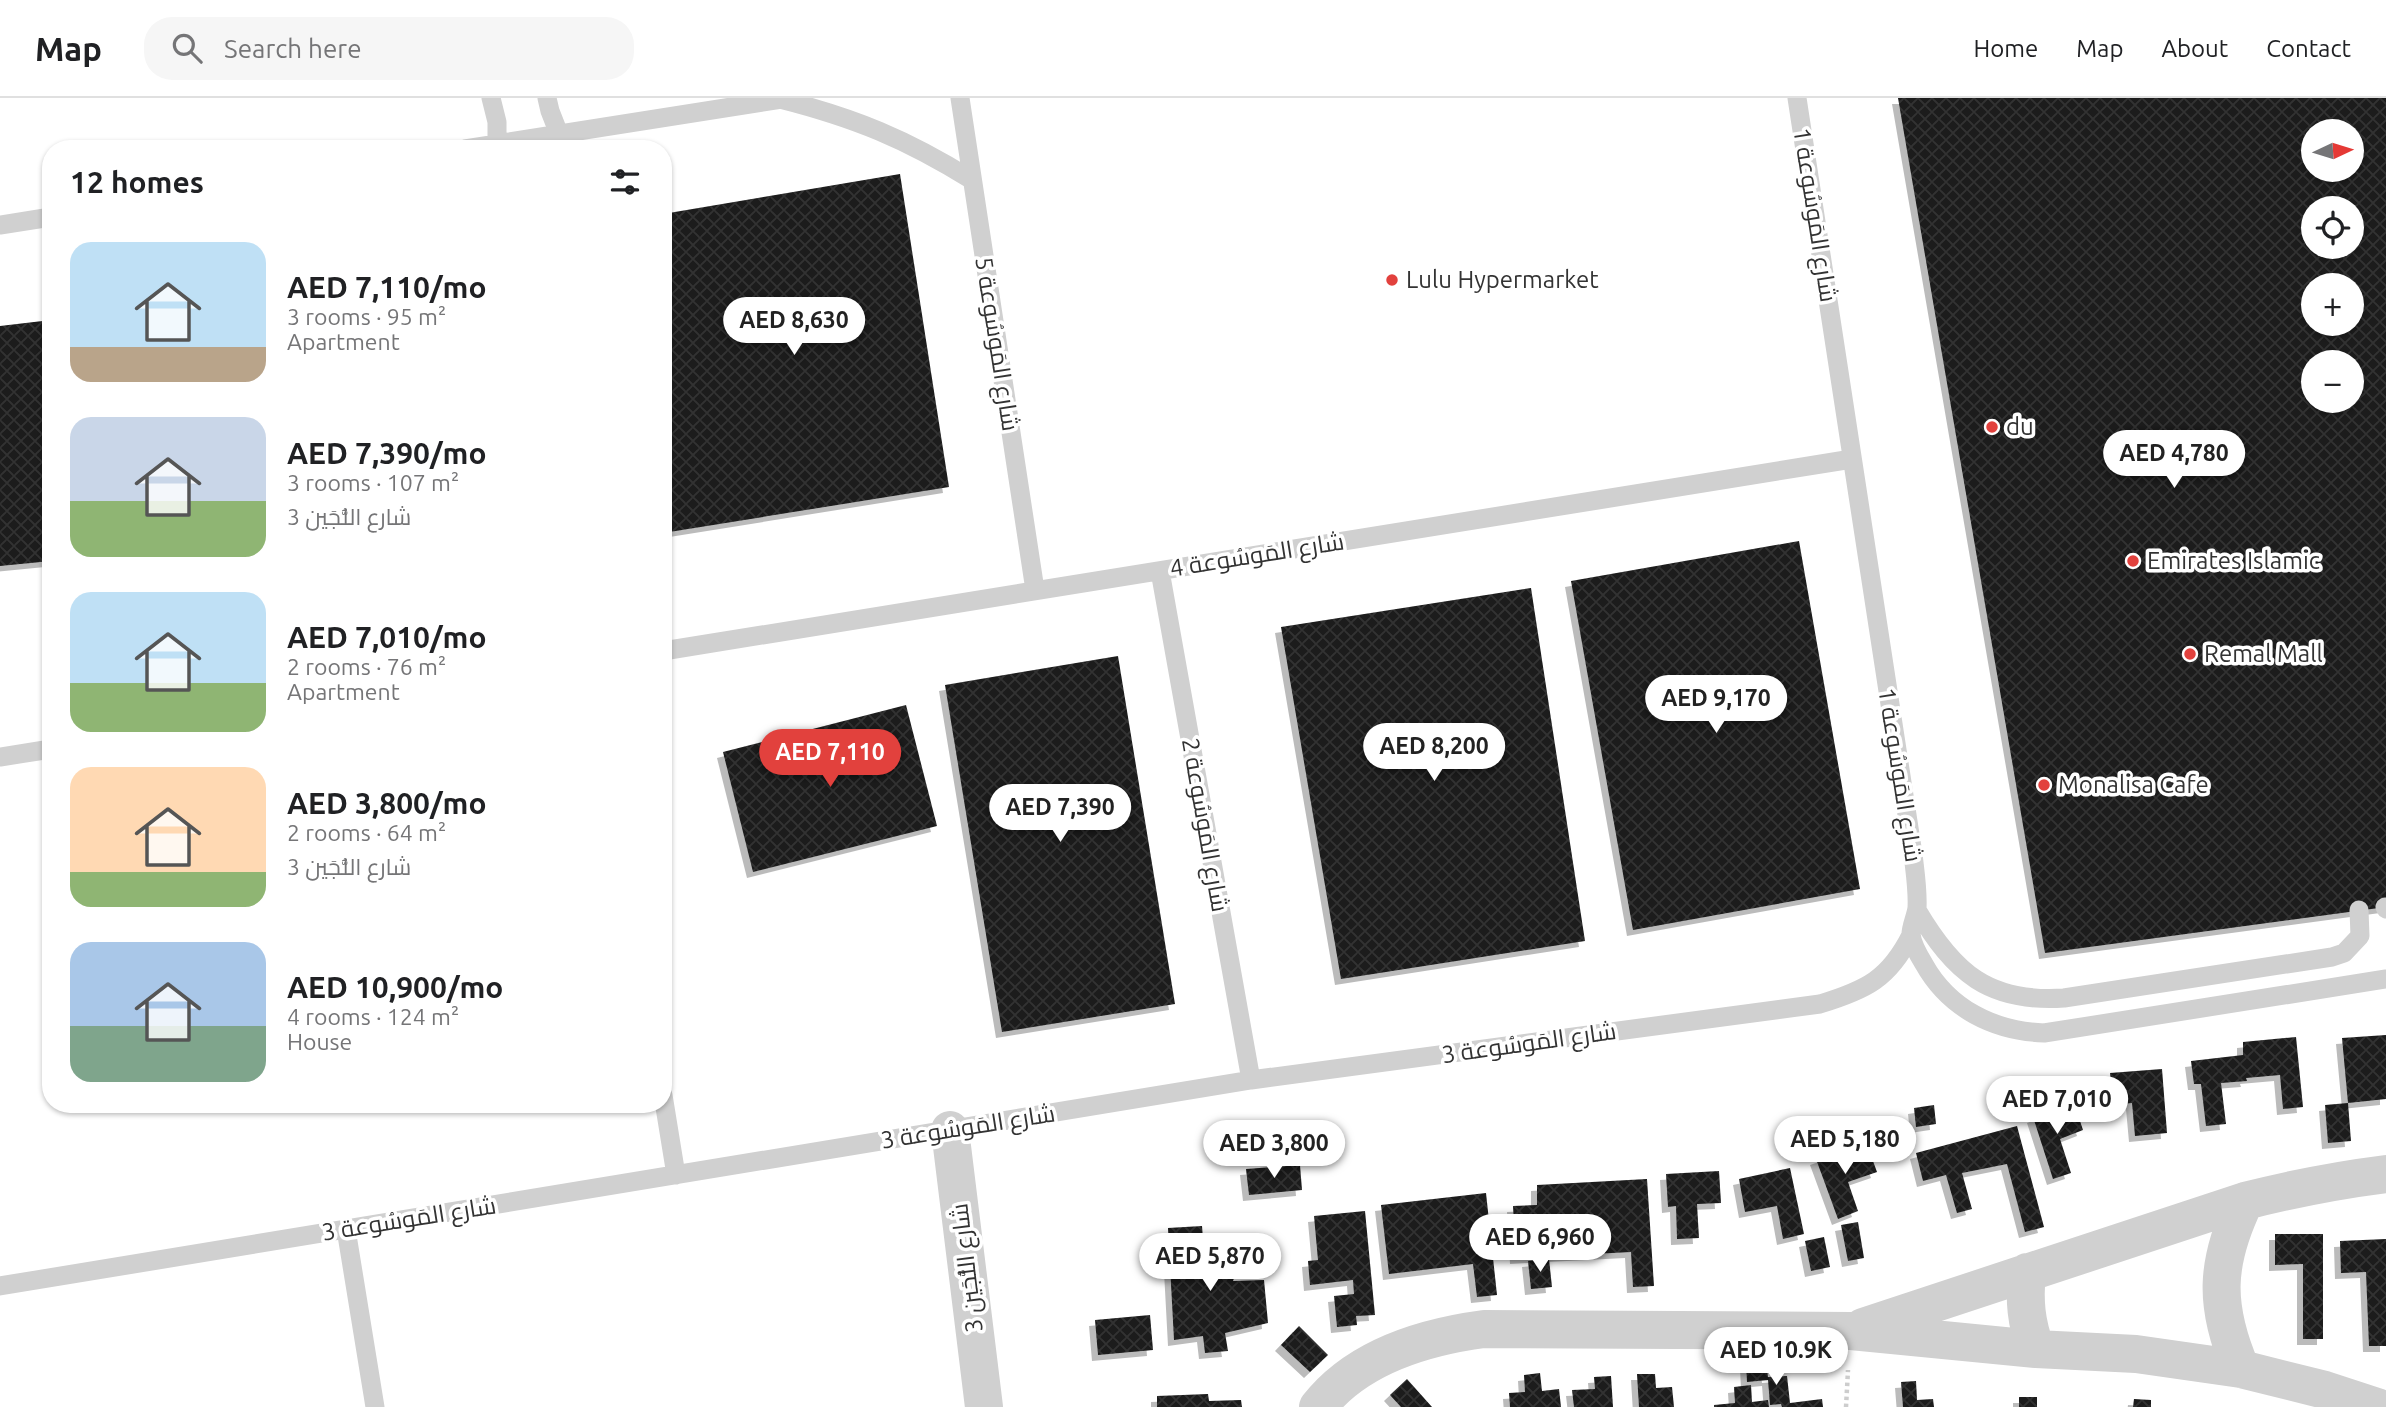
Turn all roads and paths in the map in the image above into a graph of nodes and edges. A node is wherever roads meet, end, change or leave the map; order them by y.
1 (491, 98) edge
2 (547, 98) edge
3 (960, 98) edge
4 (1797, 98) edge
5 (784, 99) edge
6 (559, 134) junction
7 (497, 140) edge
8 (522, 140) edge
9 (972, 180) junction
10 (42, 218) edge
11 (0, 225) edge
12 (1852, 459) junction
13 (1160, 570) junction
14 (1035, 590) junction
15 (672, 650) edge
16 (42, 750) edge
17 (0, 757) edge
18 (1917, 910) junction
19 (2359, 910) dead end
20 (1911, 934) junction
21 (2386, 979) edge
22 (1251, 1080) junction
23 (666, 1113) edge
24 (950, 1130) junction
25 (2386, 1174) edge
26 (676, 1175) junction
27 (2245, 1202) junction
28 (346, 1229) junction
29 (2027, 1272) junction
30 (0, 1286) edge
31 (1851, 1331) junction
32 (2036, 1349) junction
33 (2241, 1369) junction
34 (375, 1407) edge
35 (984, 1407) edge
36 (1318, 1407) edge
37 (2377, 1407) edge

1 - 7 lane
2 - 6 lane
3 - 9 lane, شارع المَوسُوعة 5
4 - 12 lane, شارع المَوسُوعة 1
5 - 6 lane
5 - 9 lane
6 - 8 lane
9 - 14 lane, شارع المَوسُوعة 5
10 - 11 lane
12 - 13 lane, شارع المَوسُوعة 4
12 - 18 lane, شارع المَوسُوعة 1
13 - 14 lane, شارع المَوسُوعة 4
13 - 22 lane, شارع المَوسُوعة 2
14 - 15 lane, شارع المَوسُوعة 4
16 - 17 lane
18 - 19 lane
18 - 20 lane, شارع المَوسُوعة 1
20 - 21 lane
20 - 22 lane, شارع المَوسُوعة 3
22 - 24 lane, شارع المَوسُوعة 3
23 - 26 lane
24 - 26 lane, شارع المَوسُوعة 3
24 - 35 street, شارع اللُّجَين 3
25 - 27 street
26 - 28 lane, شارع المَوسُوعة 3
27 - 29 street
27 - 33 street
28 - 30 lane, شارع المَوسُوعة 3
28 - 34 lane
29 - 31 street
29 - 32 street
31 - 32 street
31 - 36 street
32 - 33 street
33 - 37 street

